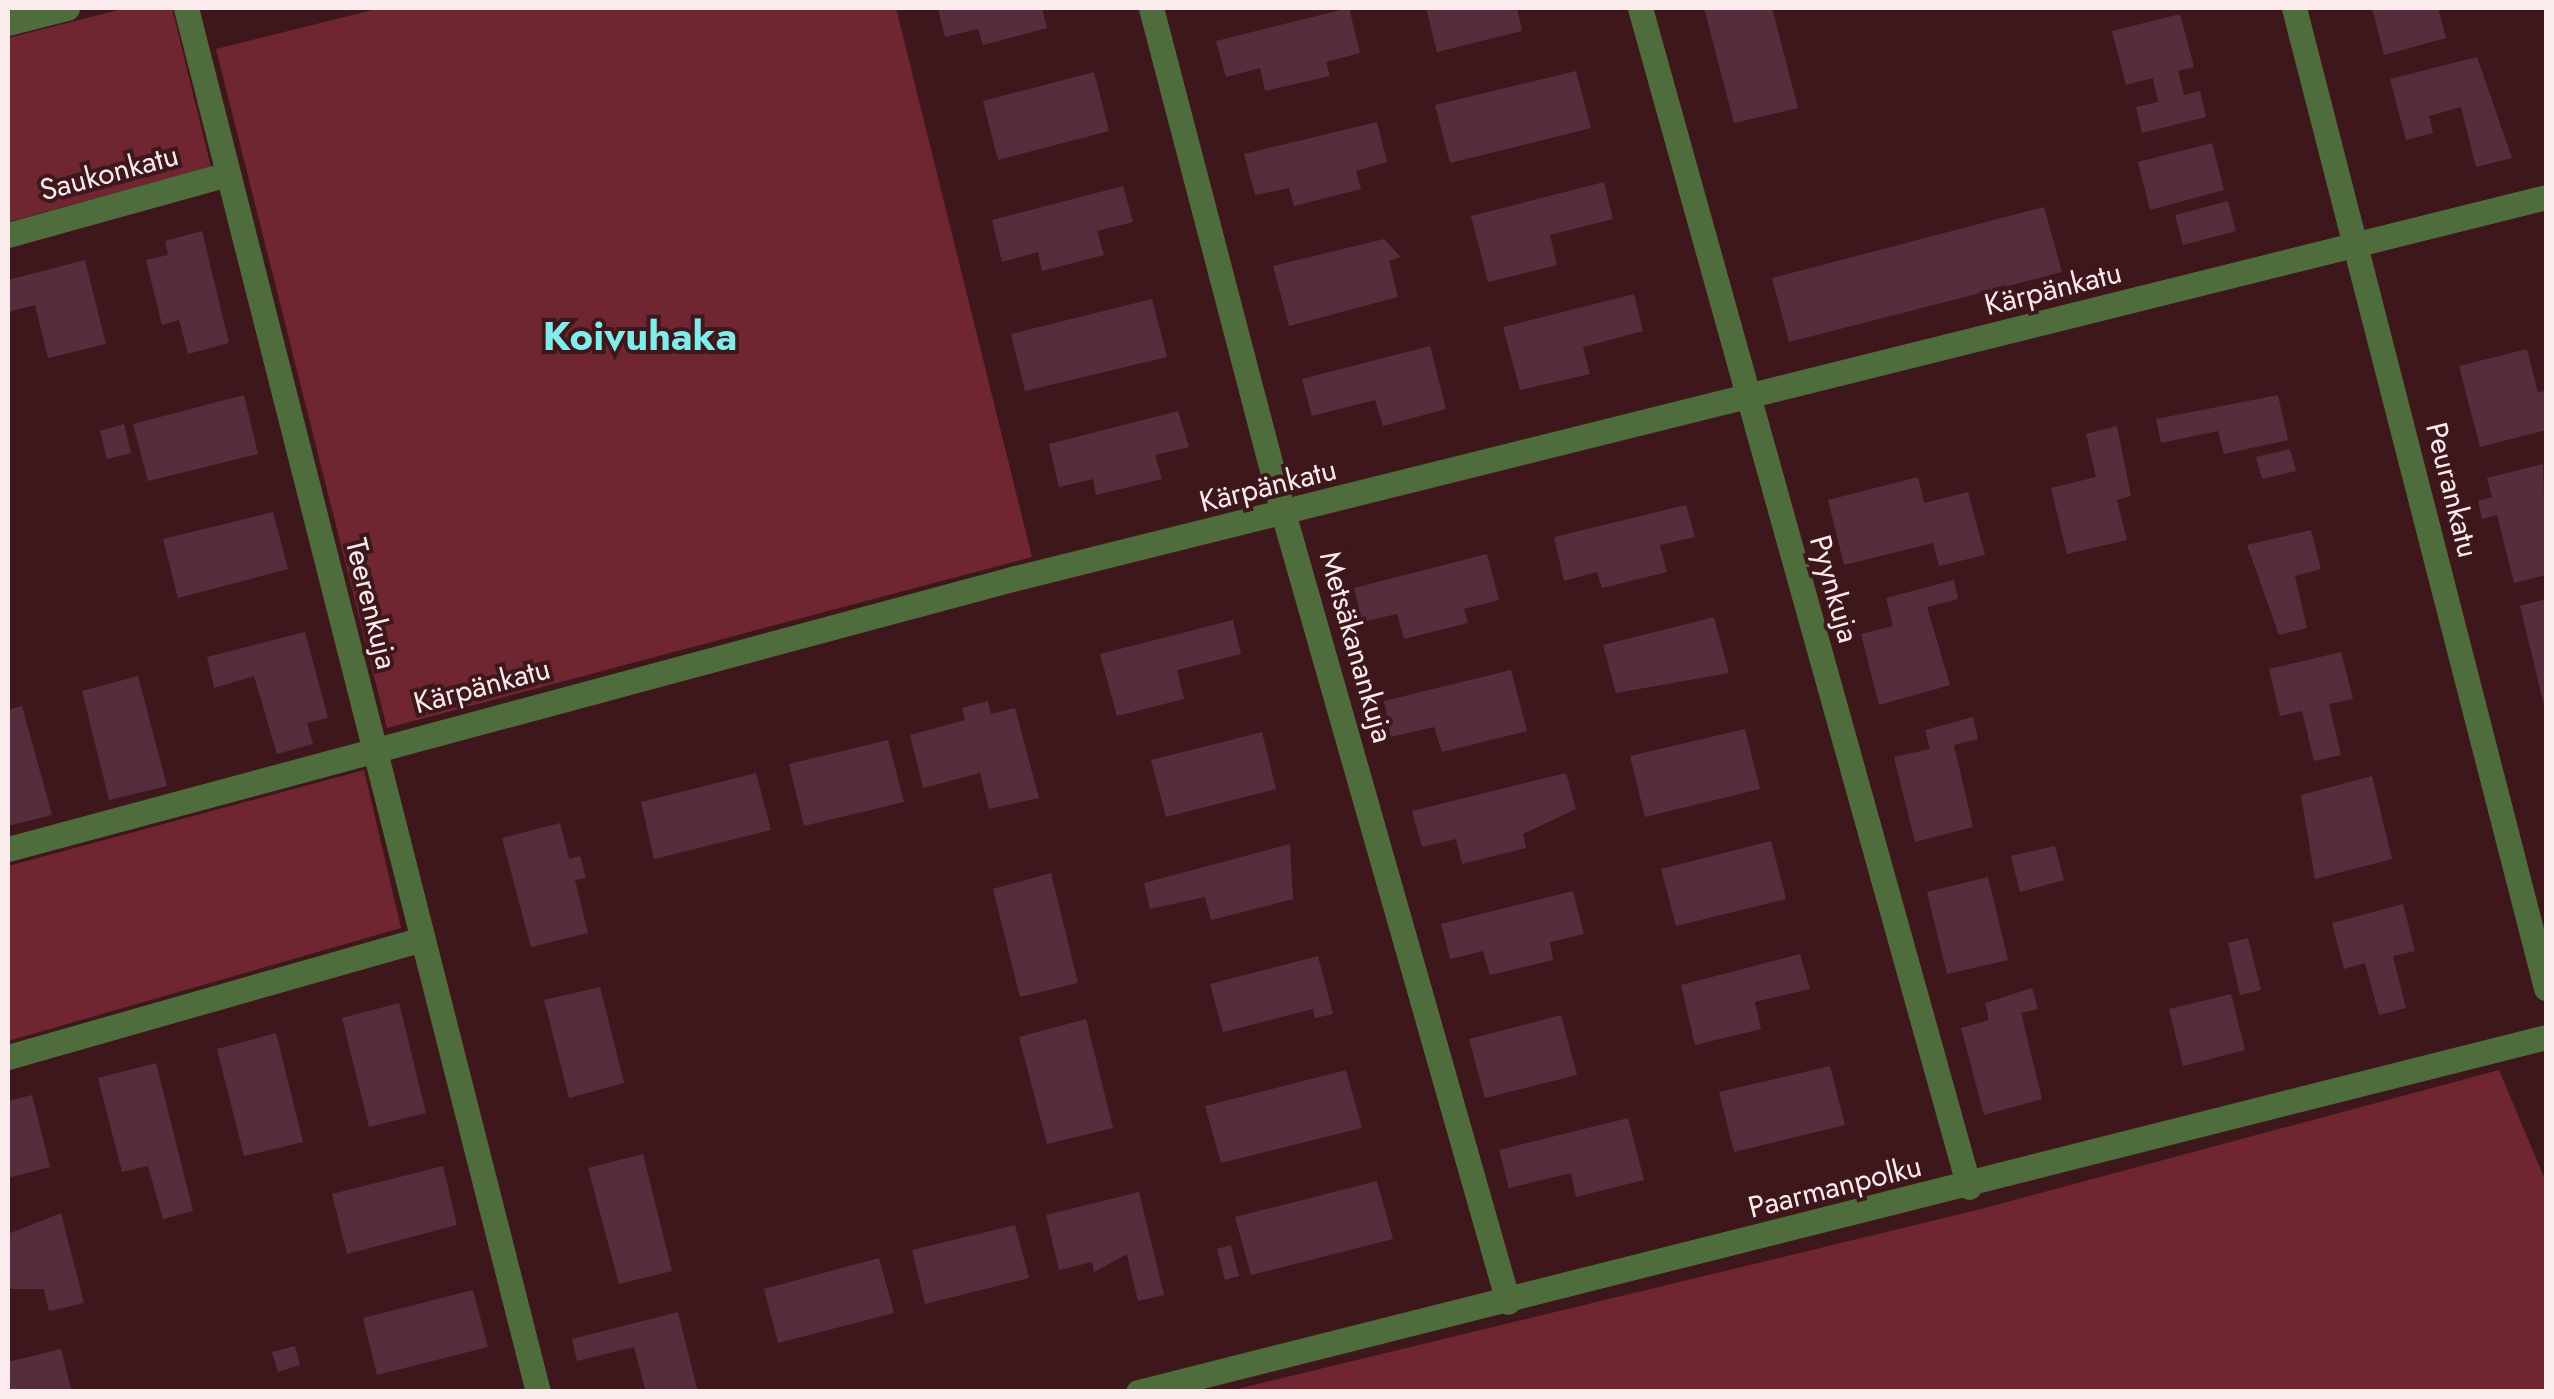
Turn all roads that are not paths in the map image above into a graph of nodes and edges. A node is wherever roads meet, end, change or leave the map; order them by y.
1 (66, 8) edge
2 (186, 8) edge
3 (1151, 8) edge
4 (1640, 8) edge
5 (2294, 8) edge
6 (8, 23) edge
7 (228, 174) junction
8 (2546, 197) edge
9 (8, 235) edge
10 (2355, 246) junction
11 (1747, 400) junction
12 (1284, 516) junction
13 (375, 749) junction
14 (8, 849) edge
15 (423, 939) junction
16 (2546, 988) edge
17 (2546, 1037) edge
18 (8, 1057) edge
19 (1969, 1187) junction
20 (1508, 1302) junction
21 (538, 1392) edge
22 (1138, 1392) edge

1 - 6 street
2 - 7 street, Teerenkuja
3 - 12 street, Metsäkanankuja
4 - 11 street, Pyynkuja
5 - 10 street, Peurankatu
7 - 9 street, Saukonkatu
7 - 13 street, Teerenkuja
8 - 10 street, Kärpänkatu
10 - 11 street, Kärpänkatu
10 - 16 street, Peurankatu
11 - 12 street, Kärpänkatu
11 - 19 street, Pyynkuja
12 - 13 street, Kärpänkatu
12 - 20 street, Metsäkanankuja
13 - 14 street, Kärpänkatu
13 - 15 street, Teerenkuja
15 - 18 street
15 - 21 street, Teerenkuja
17 - 19 street, Paarmanpolku
19 - 20 street, Paarmanpolku
20 - 22 street, Paarmanpolku

